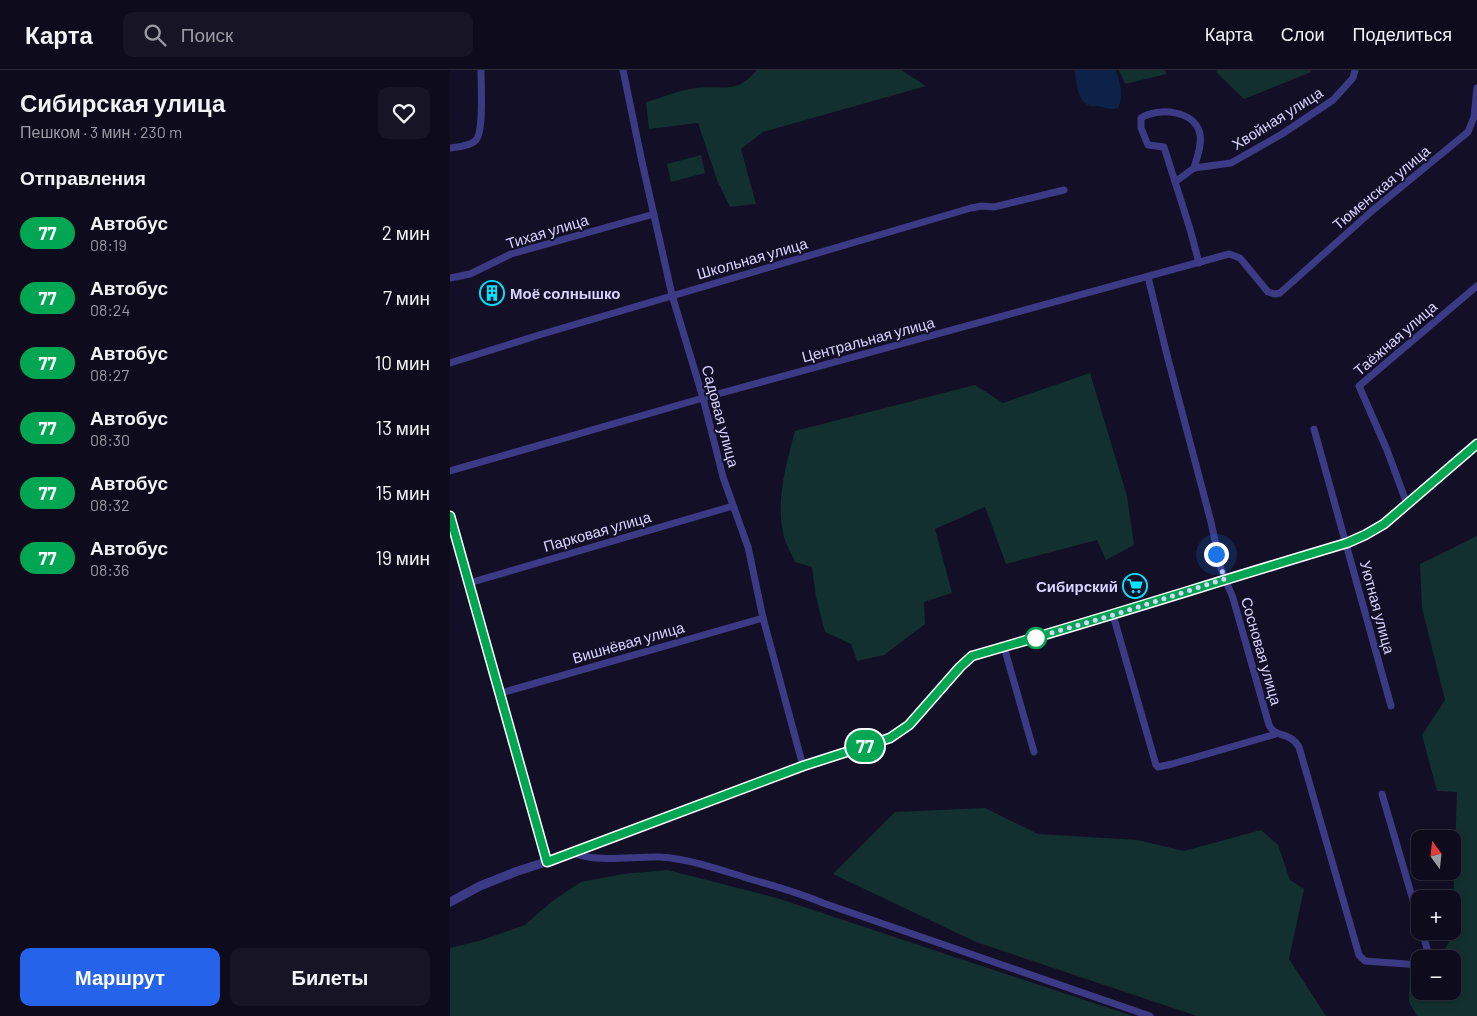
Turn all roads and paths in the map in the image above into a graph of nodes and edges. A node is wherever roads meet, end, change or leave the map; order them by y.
1 (481, 70) edge
2 (623, 70) edge
3 (1356, 70) edge
4 (1477, 88) edge
5 (1475, 117) edge
6 (450, 148) edge
7 (1194, 168) junction
8 (1176, 182) junction
9 (1064, 190) dead end
10 (654, 214) junction
11 (1199, 263) junction
12 (1148, 277) junction
13 (450, 278) edge
14 (1477, 286) edge
15 (1280, 293) joint
16 (672, 295) junction
17 (450, 363) edge
18 (704, 398) junction
19 (1314, 429) dead end
20 (1477, 444) edge
21 (450, 471) edge
22 (1407, 504) junction
23 (733, 506) junction
24 (450, 516) edge
25 (1347, 543) junction
26 (1225, 579) junction
27 (469, 582) junction
28 (1113, 615) junction
29 (763, 618) junction
30 (1004, 647) junction
31 (501, 693) junction
32 (1391, 706) dead end
33 (1276, 734) junction
34 (1034, 752) dead end
35 (803, 766) junction
36 (1382, 794) dead end
37 (573, 853) junction
38 (547, 862) junction
39 (1411, 893) edge
40 (450, 902) edge
41 (1411, 964) edge
42 (1150, 1016) edge

1 - 6 street
2 - 10 street, Садовая улица
3 - 7 street, Хвойная улица
4 - 5 street, Тюменская улица
5 - 15 street, Тюменская улица
7 - 8 street
7 - 8 street
8 - 11 street
9 - 16 street, Школьная улица
10 - 13 street, Тихая улица
10 - 16 street, Садовая улица
11 - 12 street, Центральная улица
11 - 15 street, Центральная улица
12 - 18 street, Центральная улица
12 - 26 street, Сосновая улица
14 - 22 street, Таёжная улица
16 - 17 street, Школьная улица
16 - 18 street, Садовая улица
18 - 21 street, Центральная улица
18 - 23 street, Садовая улица
19 - 25 street, Уютная улица
20 - 22 street
22 - 25 street
23 - 27 street, Парковая улица
23 - 29 street, Садовая улица
24 - 27 street
25 - 26 street
25 - 32 street, Уютная улица
26 - 28 street
26 - 33 street, Сосновая улица
27 - 31 street
28 - 30 street
28 - 33 street
29 - 31 street, Вишнёвая улица
29 - 35 street, Садовая улица
30 - 34 street
30 - 35 street
31 - 38 street
33 - 41 street
35 - 37 street
36 - 39 street
37 - 38 street
37 - 42 street
38 - 40 street

